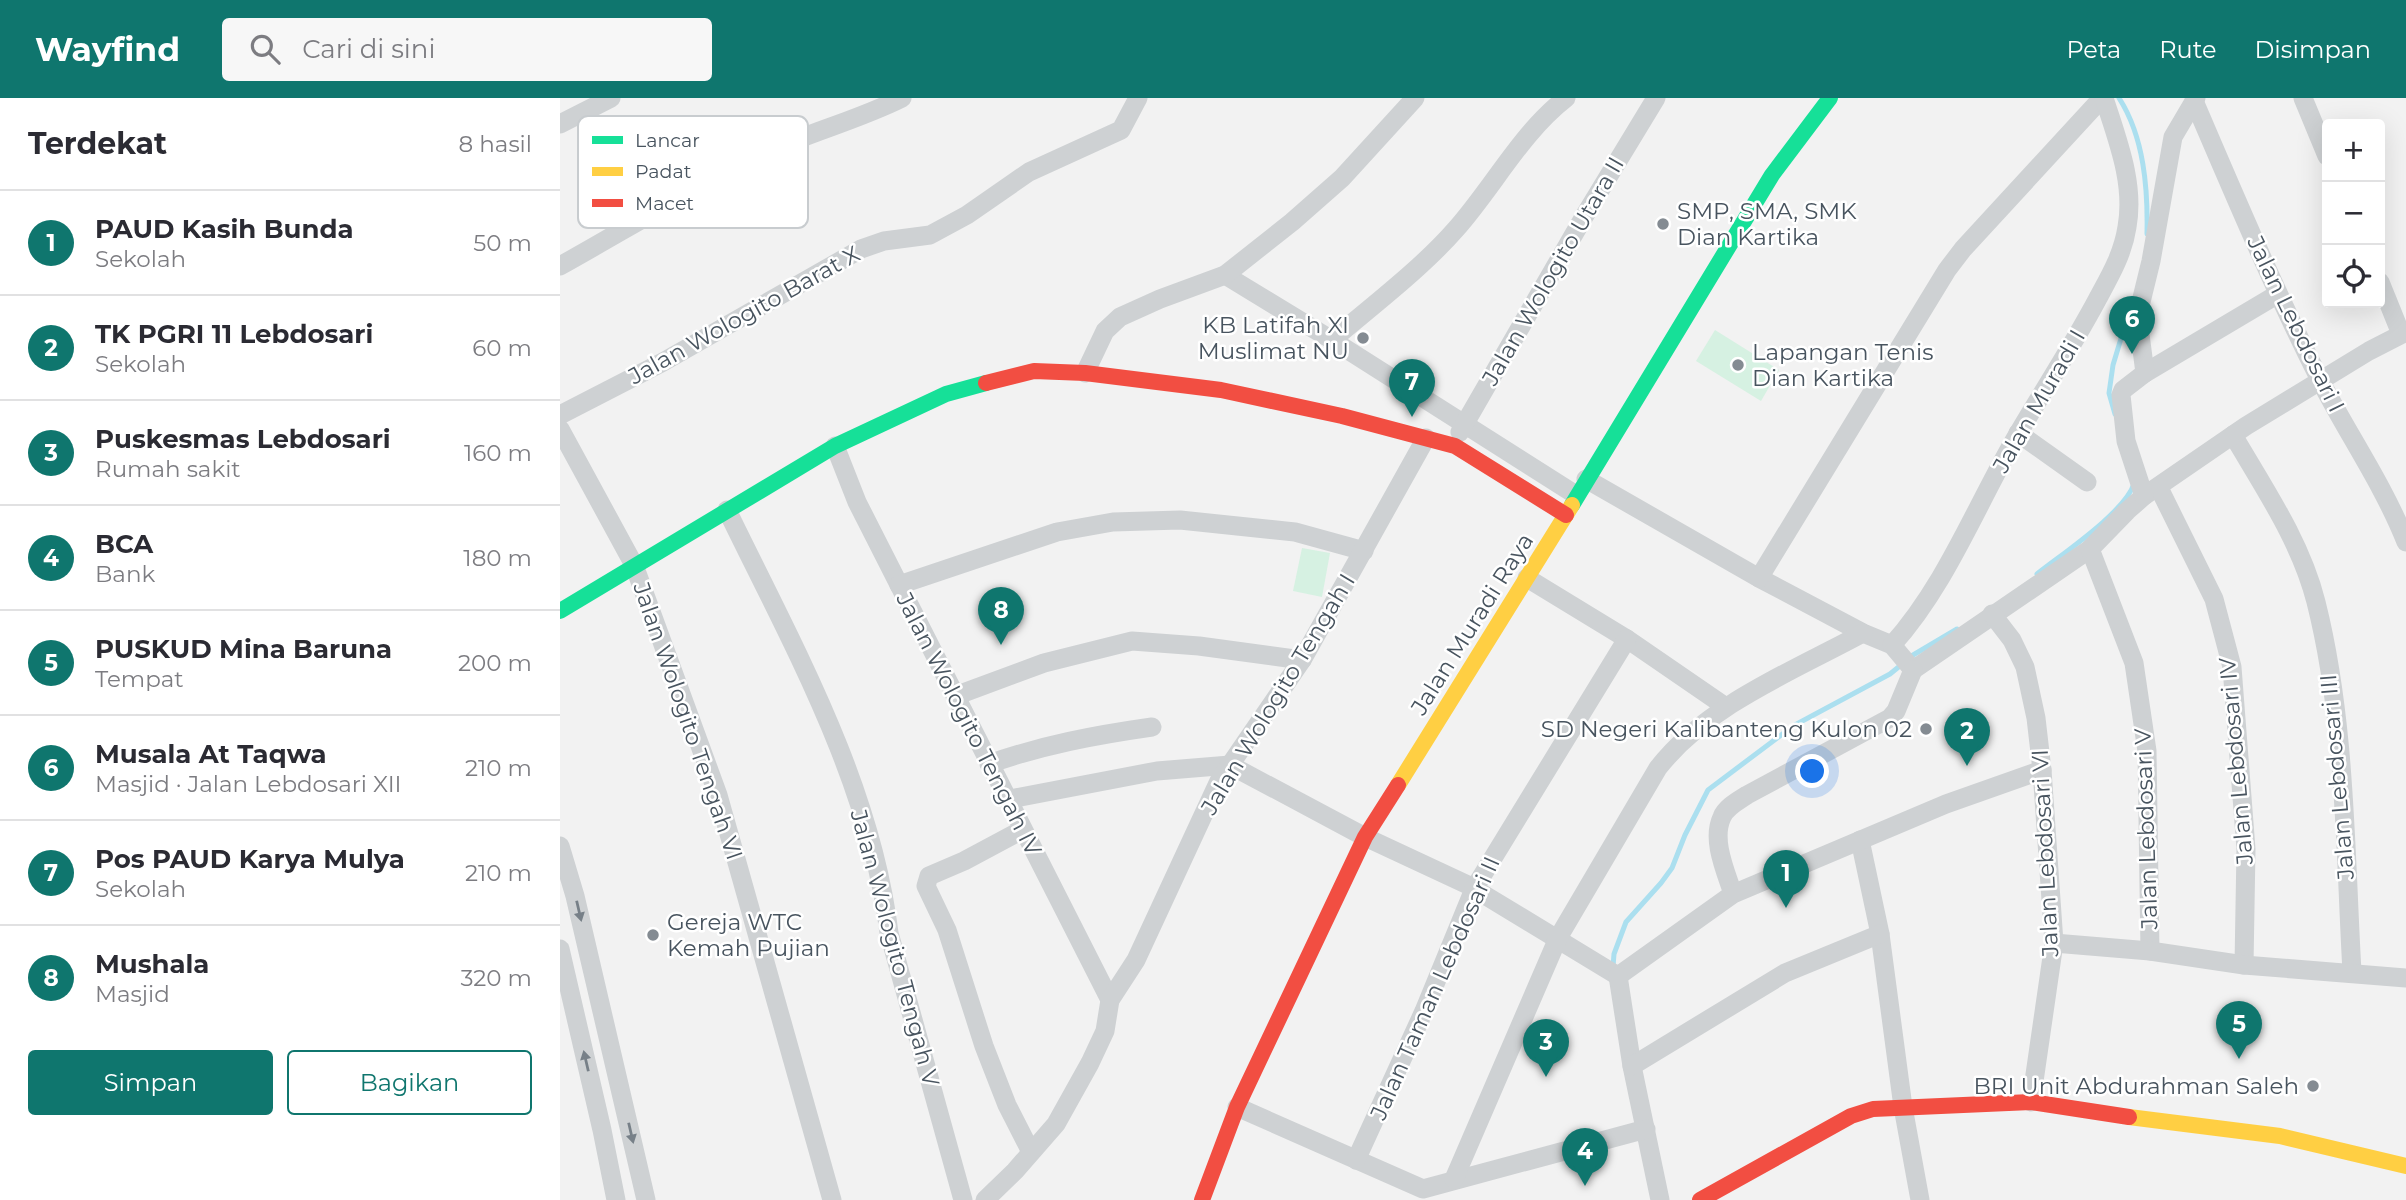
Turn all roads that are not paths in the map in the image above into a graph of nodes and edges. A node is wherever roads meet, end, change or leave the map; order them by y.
1 (611, 98) edge
2 (902, 98) edge
3 (1138, 98) edge
4 (1415, 98) edge
5 (1566, 98) edge
6 (1656, 98) edge
7 (1830, 98) edge
8 (2103, 98) edge
9 (2303, 98) edge
10 (2195, 100) edge
11 (560, 124) edge
12 (808, 135) edge
13 (2322, 144) edge
14 (628, 228) edge
15 (560, 267) edge
16 (1225, 275) junction
17 (2385, 293) edge
18 (2277, 294) junction
19 (2404, 333) edge
20 (1332, 340) junction
21 (1085, 373) junction
22 (2145, 373) junction
23 (2320, 381) junction
24 (560, 415) edge
25 (1464, 423) junction
26 (560, 429) edge
27 (2018, 433) junction
28 (2233, 435) junction
29 (1426, 438) junction
30 (835, 446) junction
31 (1455, 446) junction
32 (2087, 482) dead end
33 (1581, 487) junction
34 (2152, 492) junction
35 (727, 510) junction
36 (1566, 515) junction
37 (2406, 542) edge
38 (2090, 549) junction
39 (1364, 551) junction
40 (634, 565) junction
41 (1527, 578) junction
42 (1759, 578) junction
43 (899, 585) junction
44 (560, 611) edge
45 (1992, 614) junction
46 (1863, 633) junction
47 (1627, 639) junction
48 (1904, 659) junction
49 (1302, 660) junction
50 (955, 695) junction
51 (1726, 707) junction
52 (1152, 727) dead end
53 (989, 764) junction
54 (1230, 765) junction
55 (2042, 770) junction
56 (1010, 799) junction
57 (1022, 830) junction
58 (1365, 837) junction
59 (1860, 840) junction
60 (561, 851) edge
61 (1474, 889) junction
62 (1733, 894) junction
63 (1880, 934) junction
64 (1558, 938) junction
65 (2054, 943) junction
66 (560, 949) edge
67 (2150, 951) junction
68 (2244, 965) junction
69 (2352, 972) junction
70 (1616, 975) junction
71 (2406, 978) edge
72 (1110, 1000) junction
73 (1632, 1066) junction
74 (2031, 1102) junction
75 (1237, 1107) junction
76 (1903, 1107) junction
77 (1646, 1129) junction
78 (1031, 1152) junction
79 (1356, 1160) junction
80 (2406, 1166) edge
81 (1454, 1179) junction
82 (644, 1195) edge
83 (615, 1198) edge
84 (832, 1200) edge
85 (963, 1200) edge
86 (985, 1200) edge
87 (1202, 1200) edge
88 (1660, 1200) edge
89 (1700, 1200) edge
90 (1920, 1200) edge

1 - 11 street
2 - 12 street
3 - 24 street, Jalan Wologito Barat X
4 - 16 street
5 - 20 street
6 - 25 street, Jalan Wologito Utara II
7 - 33 street, Jalan Muradi Raya
8 - 27 street, Jalan Muradi I
8 - 42 street, Jalan Muradi I
9 - 13 street
10 - 18 street, Jalan Lebdosari I
10 - 22 street
14 - 15 street
16 - 20 street
16 - 21 street
17 - 19 street
18 - 22 street, Jalan Lebdosari IV
18 - 23 street, Jalan Lebdosari I
19 - 23 street
20 - 25 street
21 - 29 street
21 - 30 street
22 - 34 street, Jalan Lebdosari IV
23 - 28 street
23 - 37 street, Jalan Lebdosari I
25 - 31 street, Jalan Wologito Utara II
25 - 33 street
26 - 40 street, Jalan Wologito Tengah VI
27 - 32 street
27 - 48 street, Jalan Muradi I
28 - 34 street
28 - 69 street, Jalan Lebdosari III
29 - 31 street
29 - 39 street, Jalan Wologito Tengah I
30 - 35 street
30 - 43 street, Jalan Wologito Tengah IV
31 - 36 street
33 - 36 street, Jalan Muradi Raya
33 - 42 street
34 - 38 street
34 - 68 street, Jalan Lebdosari IV
35 - 40 street
35 - 85 street, Jalan Wologito Tengah V
36 - 41 street, Jalan Muradi Raya
38 - 45 street
38 - 67 street, Jalan Lebdosari V
39 - 43 street
39 - 49 street, Jalan Wologito Tengah I
40 - 44 street
40 - 84 street, Jalan Wologito Tengah VI
41 - 47 street
41 - 58 street, Jalan Muradi Raya
42 - 46 street
43 - 50 street, Jalan Wologito Tengah IV
45 - 48 street
45 - 55 street, Jalan Lebdosari VI
46 - 48 street
46 - 51 street
47 - 51 street
47 - 61 street, Jalan Taman Lebdosari II
48 - 62 street, Jalan Muradi I
49 - 50 street
49 - 54 street, Jalan Wologito Tengah I
50 - 53 street, Jalan Wologito Tengah IV
51 - 64 street
52 - 53 street
53 - 56 street, Jalan Wologito Tengah IV
54 - 56 street
54 - 58 street
54 - 72 street, Jalan Wologito Tengah I
55 - 59 street
55 - 65 street, Jalan Lebdosari VI
56 - 57 street, Jalan Wologito Tengah IV
57 - 72 street, Jalan Wologito Tengah IV
57 - 78 street
58 - 61 street
58 - 75 street, Jalan Muradi Raya
59 - 62 street
59 - 63 street
60 -> 82 street
61 - 64 street
61 - 79 street, Jalan Taman Lebdosari II
62 - 70 street
63 - 73 street
63 - 76 street
64 - 70 street
64 - 81 street
65 - 67 street
65 - 74 street, Jalan Lebdosari VI
83 -> 66 street
67 - 68 street
68 - 69 street
69 - 71 street
70 - 73 street
72 - 78 street, Jalan Wologito Tengah I
73 - 77 street
74 - 76 street
74 - 80 street
75 - 79 street
75 - 87 street, Jalan Muradi Raya
76 - 89 street
76 - 90 street
77 - 81 street
77 - 88 street
78 - 86 street, Jalan Wologito Tengah I
79 - 81 street
82 - 83 street

